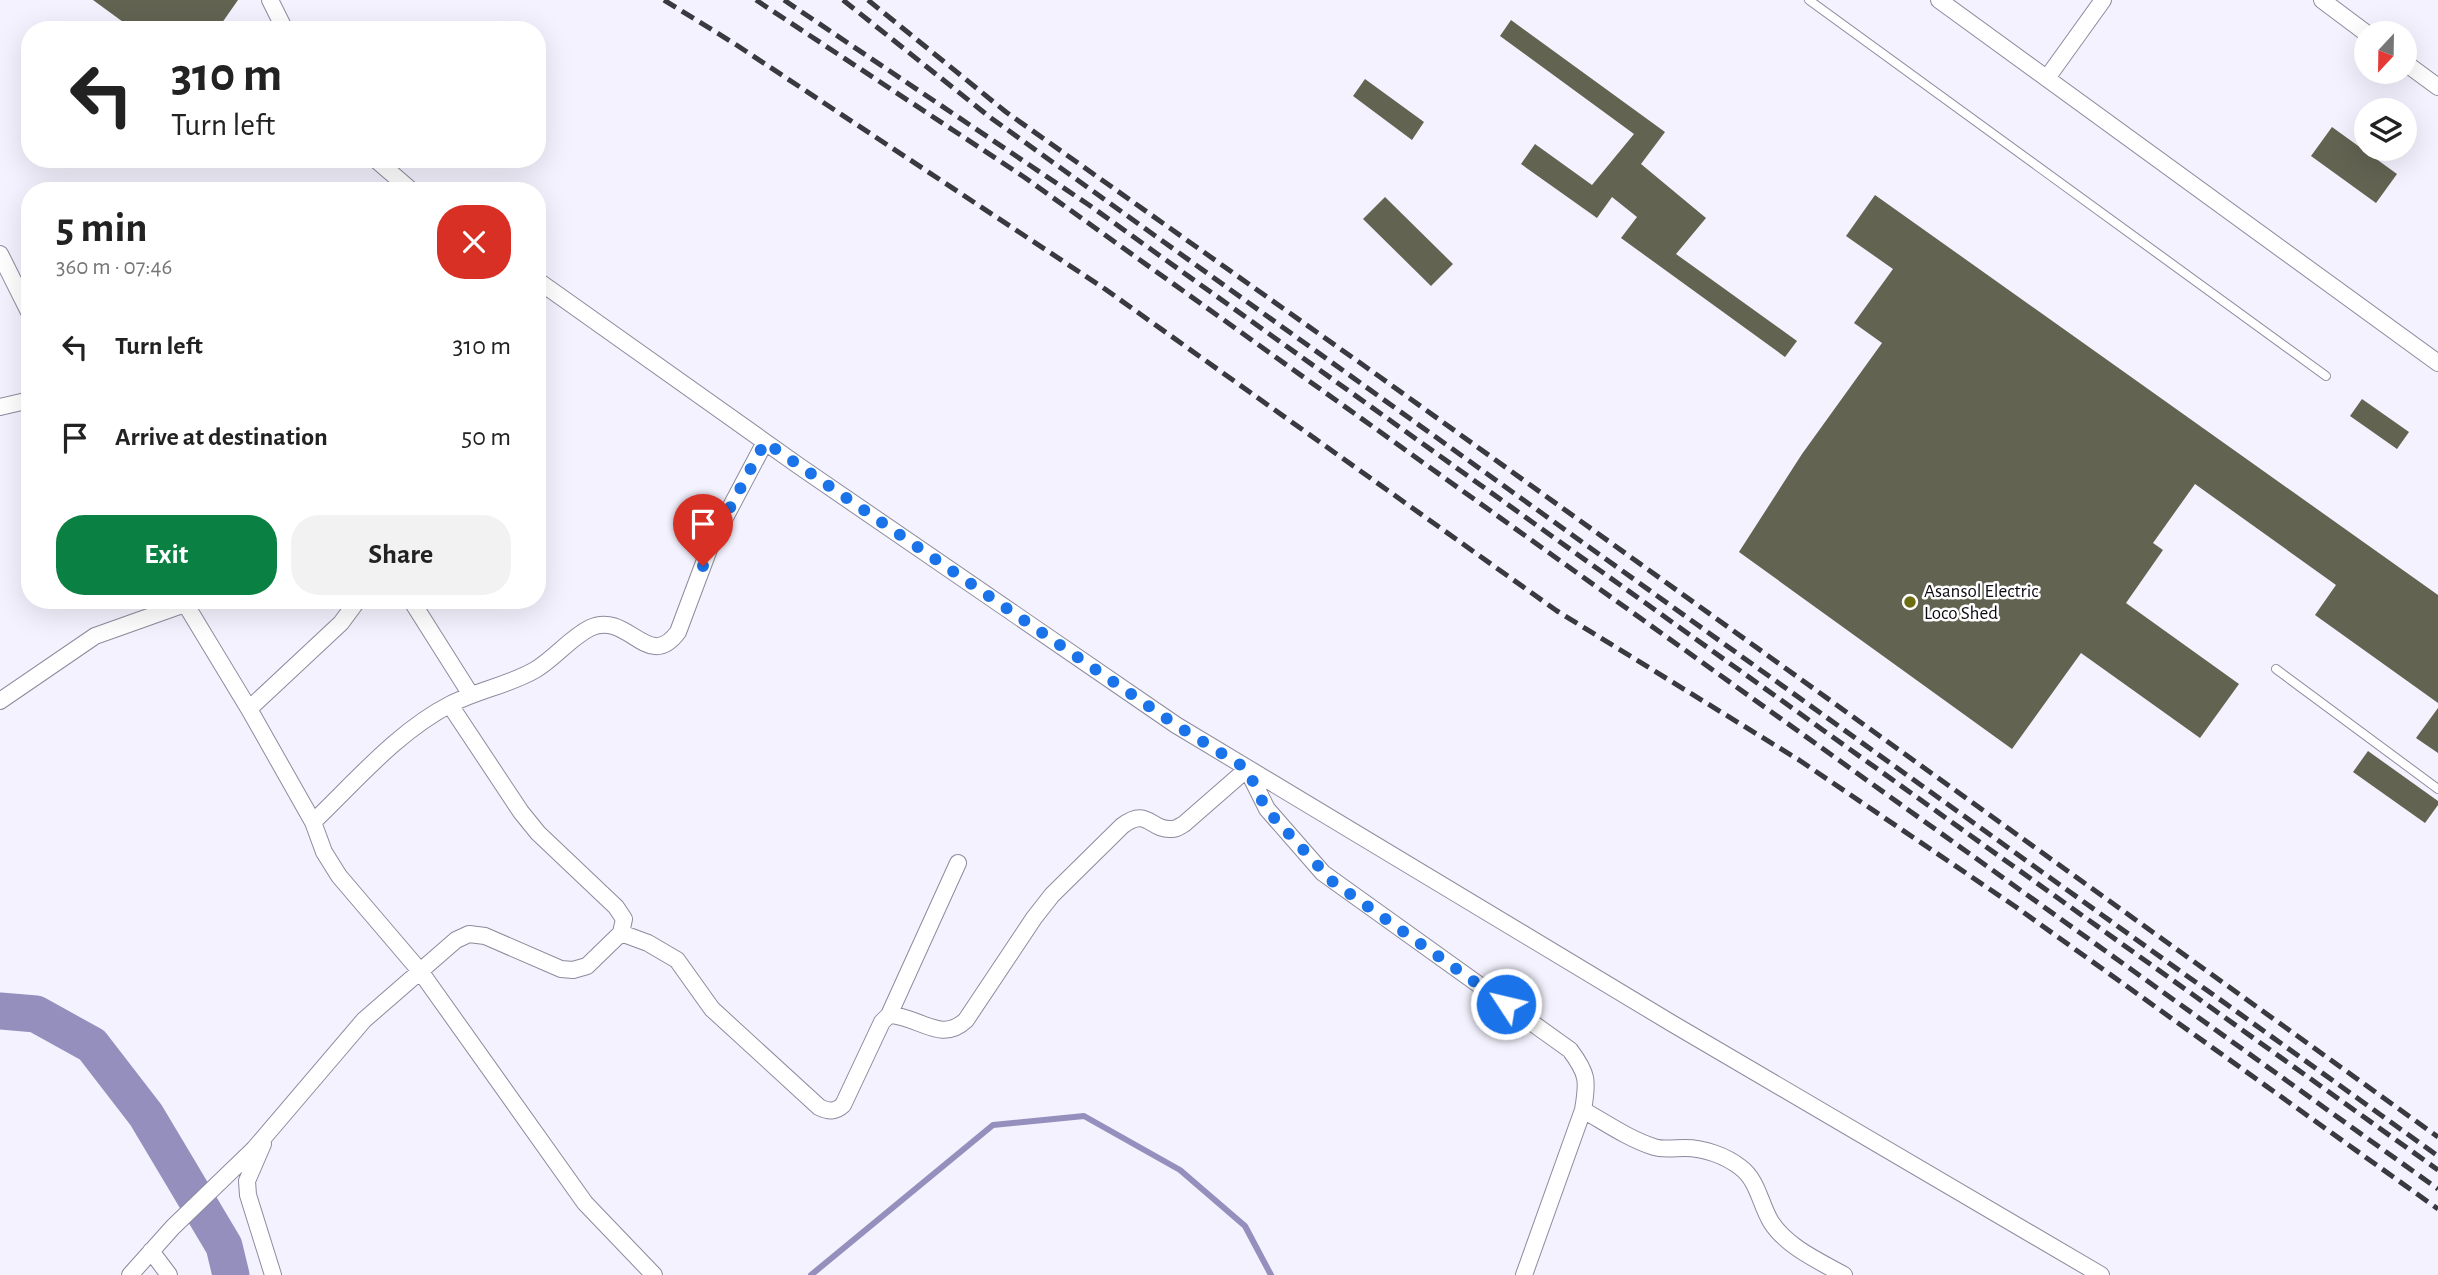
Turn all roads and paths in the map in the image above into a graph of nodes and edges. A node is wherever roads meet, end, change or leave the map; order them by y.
1 (270, 0) edge
2 (1809, 0) edge
3 (1938, 0) edge
4 (2103, 0) edge
5 (2322, 0) edge
6 (280, 21) edge
7 (2354, 24) edge
8 (2417, 72) edge
9 (2047, 78) junction
10 (2438, 87) edge
11 (385, 168) edge
12 (402, 182) edge
13 (0, 254) edge
14 (546, 286) edge
15 (21, 296) edge
16 (2438, 363) edge
17 (2326, 376) dead end
18 (21, 402) edge
19 (0, 407) edge
20 (765, 442) junction
21 (166, 609) edge
22 (188, 609) edge
23 (351, 609) edge
24 (417, 609) edge
25 (2276, 669) dead end
26 (471, 695) junction
27 (0, 701) edge
28 (450, 705) junction
29 (249, 709) junction
30 (1247, 769) junction
31 (2438, 789) edge
32 (313, 822) junction
33 (958, 863) dead end
34 (621, 933) junction
35 (420, 971) junction
36 (889, 1015) junction
37 (1583, 1110) junction
38 (269, 1131) junction
39 (151, 1251) junction
40 (130, 1275) edge
41 (169, 1275) edge
42 (273, 1275) edge
43 (654, 1275) edge
44 (1524, 1275) edge
45 (1844, 1275) edge
46 (2101, 1275) edge

1 - 6 street
2 - 17 lane
3 - 9 street
4 - 9 street
5 - 7 street
8 - 10 street
9 - 16 street
11 - 12 street
13 - 15 street
14 - 20 street
18 - 19 street
20 - 26 street
20 - 30 street
21 - 27 street
22 - 29 street
23 - 29 street
24 - 26 street
25 - 31 lane
26 - 28 street
28 - 32 street
28 - 34 street
29 - 32 street
30 - 36 street
30 - 37 street
30 - 46 street
32 - 35 street
33 - 36 street
34 - 35 street
34 - 36 street
35 - 38 street
35 - 43 street
37 - 44 street
37 - 45 street
38 - 39 street
38 - 42 street
39 - 40 street
39 - 41 street

